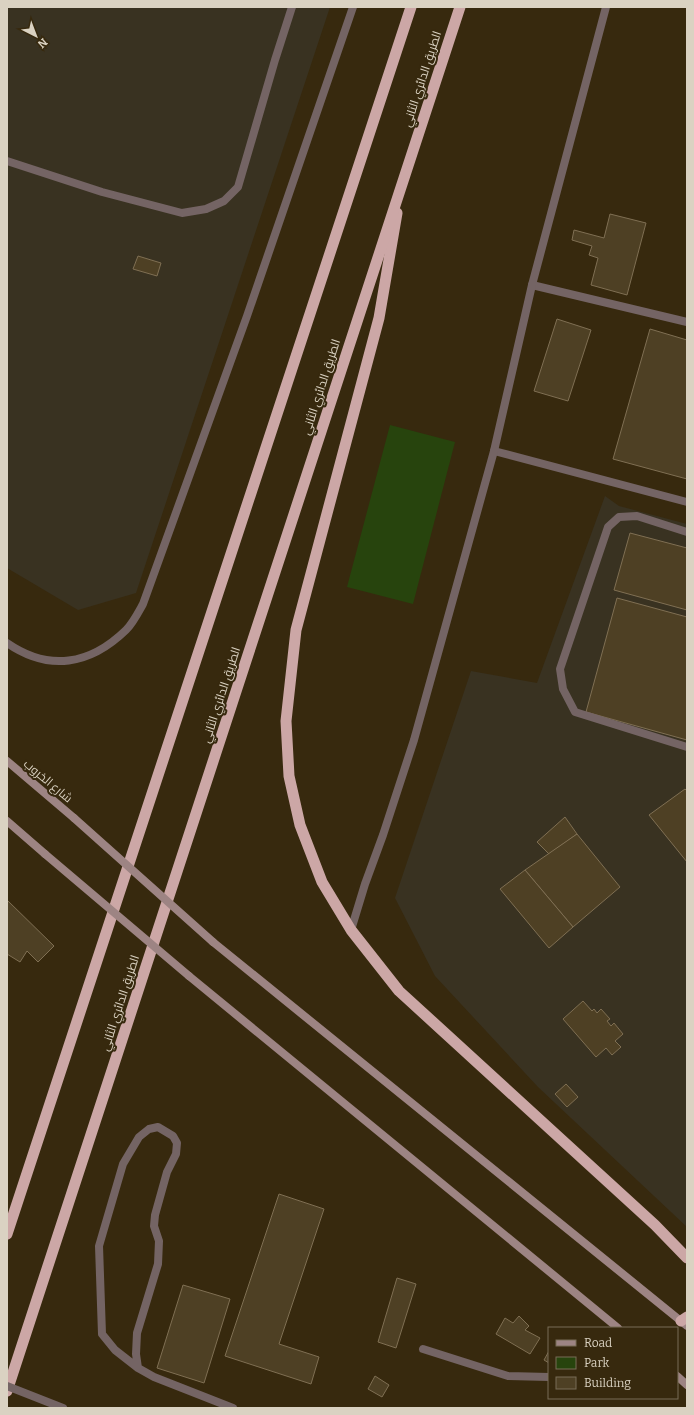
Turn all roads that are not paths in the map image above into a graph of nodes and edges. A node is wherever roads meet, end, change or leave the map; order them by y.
1 (292, 7) edge
2 (353, 7) edge
3 (411, 7) edge
4 (460, 7) edge
5 (606, 7) edge
6 (7, 161) edge
7 (404, 175) junction
8 (532, 285) junction
9 (687, 322) edge
10 (494, 451) junction
11 (687, 502) edge
12 (687, 532) edge
13 (7, 643) edge
14 (687, 748) edge
15 (7, 761) edge
16 (7, 821) edge
17 (7, 826) edge
18 (18, 831) junction
19 (351, 930) junction
20 (7, 1234) edge
21 (687, 1258) edge
22 (685, 1322) edge
23 (614, 1327) edge
24 (423, 1349) dead end
25 (138, 1368) junction
26 (548, 1377) edge
27 (678, 1377) edge
28 (687, 1385) edge
29 (7, 1386) edge
30 (7, 1391) edge
31 (63, 1408) edge
32 (233, 1408) edge

1 - 6 street
2 - 13 street
3 - 20 highway
4 - 7 highway, الطريق الدائري الثاني
5 - 8 street
7 - 19 highway
7 - 30 highway, الطريق الدائري الثاني
8 - 9 street
8 - 10 street
10 - 11 street
10 - 19 street
12 - 14 street
15 - 22 main road, شارع الخروب, bridge
16 - 18 main road
17 - 18 street
18 - 23 main road, bridge
19 - 21 highway
24 - 26 street
25 - 25 street
25 - 32 street
27 - 28 main road
29 - 31 street, bridge

